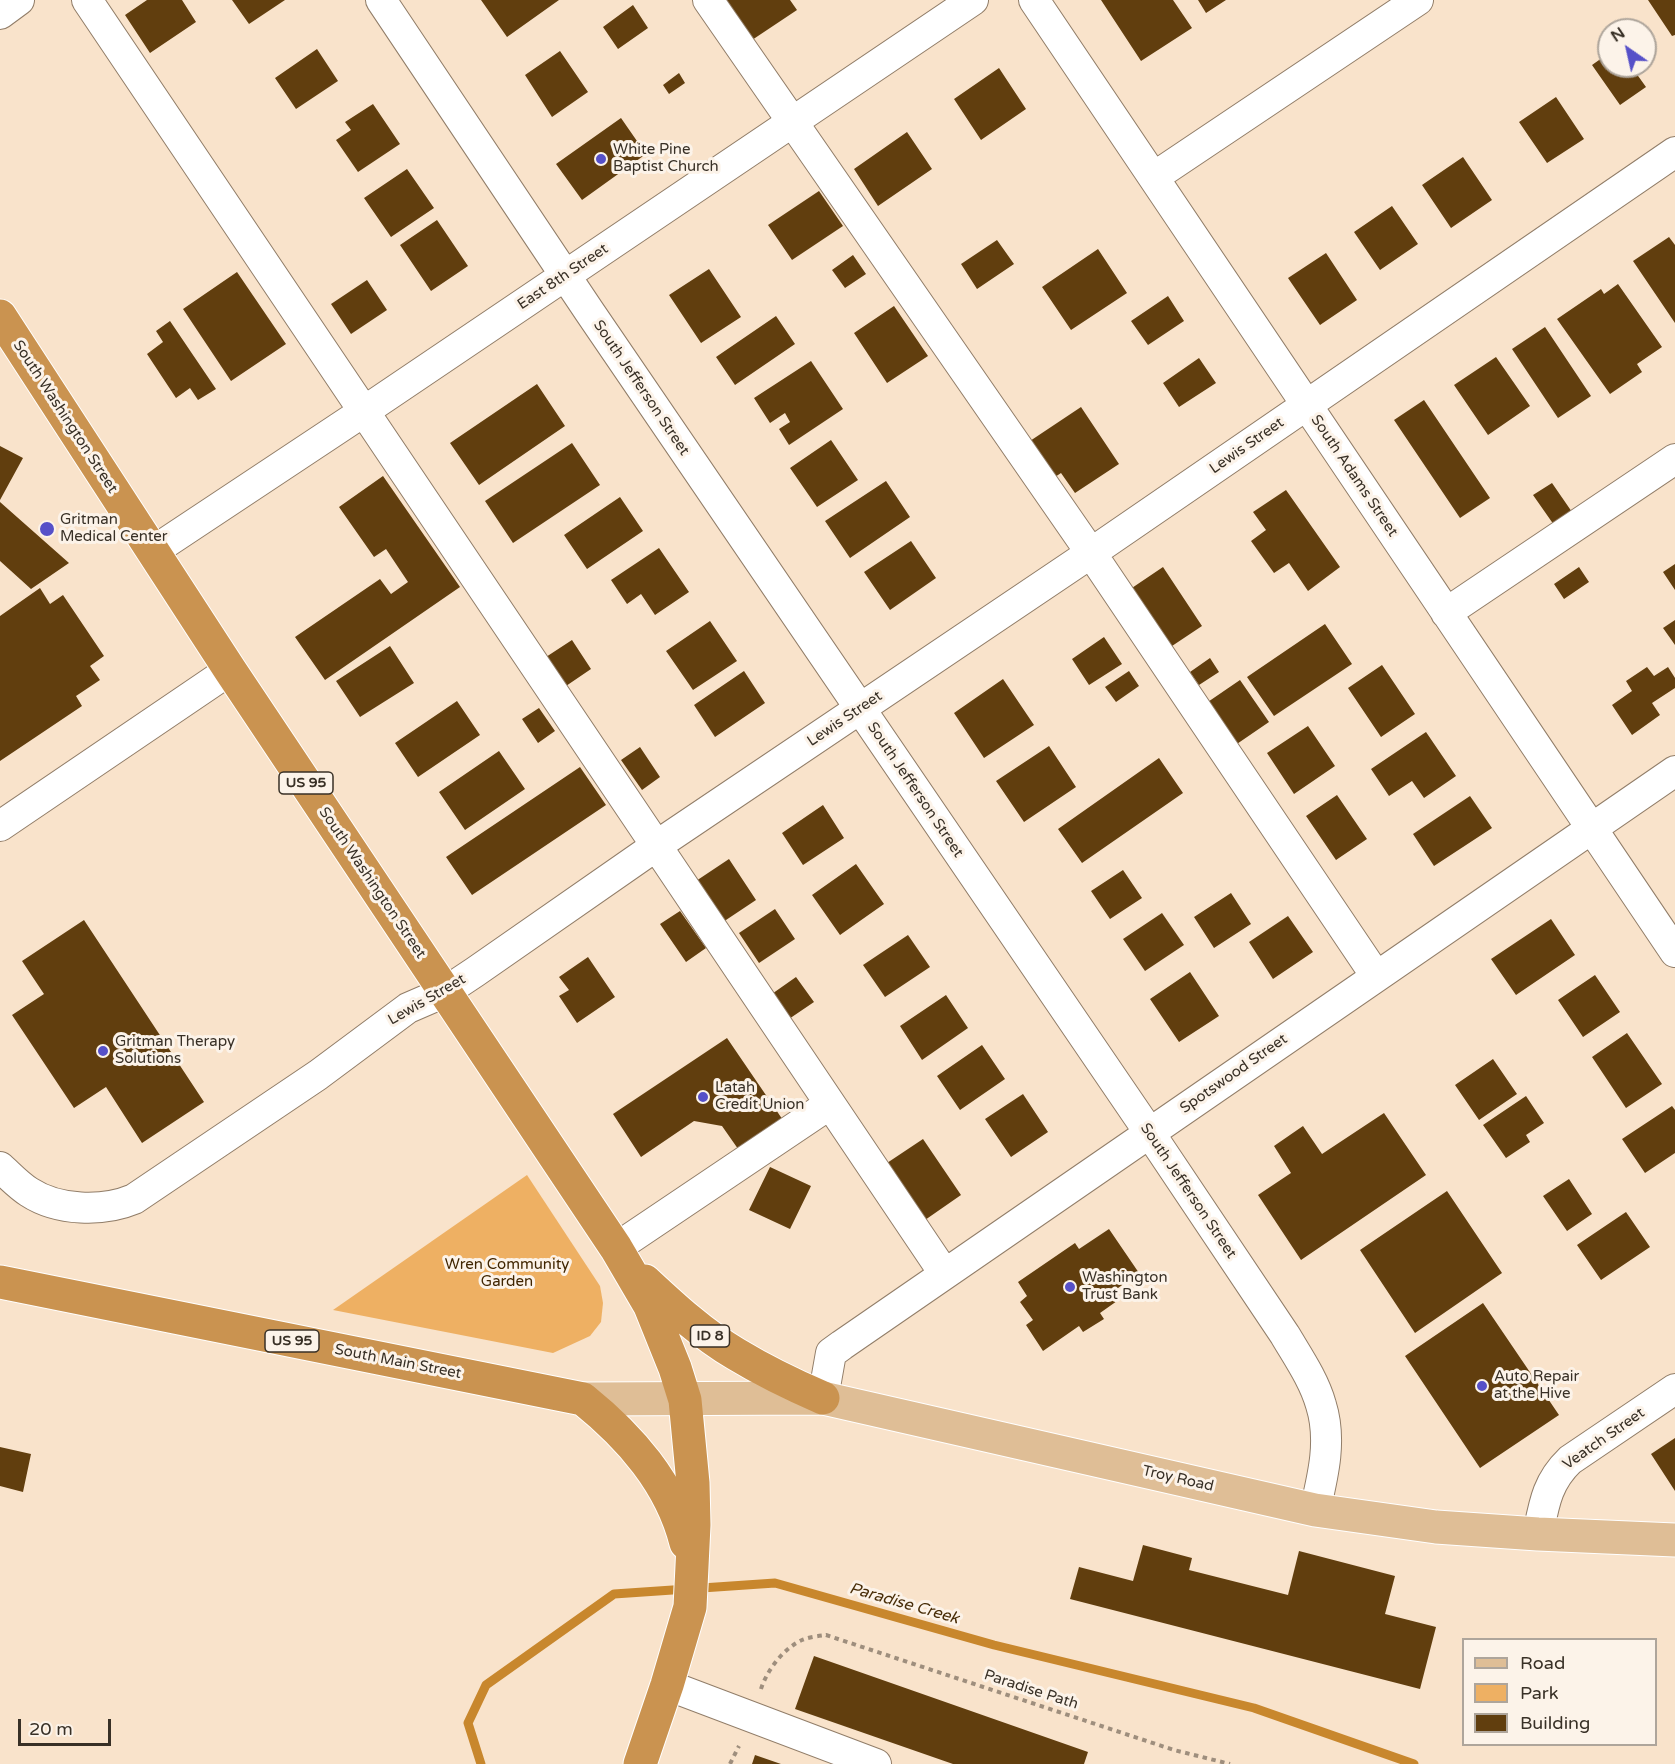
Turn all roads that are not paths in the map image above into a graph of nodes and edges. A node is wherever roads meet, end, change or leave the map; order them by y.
1 (19, 0) edge
2 (87, 0) edge
3 (381, 0) edge
4 (708, 0) edge
5 (973, 0) edge
6 (1034, 0) edge
7 (1418, 0) edge
8 (0, 14) edge
9 (793, 123) junction
10 (1675, 152) edge
11 (1154, 177) junction
12 (566, 275) junction
13 (0, 316) edge
14 (1307, 405) junction
15 (363, 412) junction
16 (1675, 459) edge
17 (152, 552) junction
18 (1091, 553) junction
19 (1446, 613) junction
20 (230, 670) junction
21 (860, 709) junction
22 (1675, 771) edge
23 (0, 826) edge
24 (1590, 829) junction
25 (656, 846) junction
26 (1675, 952) edge
27 (1376, 976) junction
28 (445, 992) junction
29 (830, 1104) junction
30 (1149, 1132) junction
31 (0, 1167) edge
32 (616, 1248) junction
33 (944, 1273) junction
34 (0, 1282) edge
35 (1675, 1389) edge
36 (823, 1398) junction
37 (583, 1399) junction
38 (685, 1400) junction
39 (1315, 1510) junction
40 (1538, 1534) junction
41 (1675, 1540) edge
42 (692, 1567) junction
43 (667, 1685) junction
44 (640, 1764) edge
45 (876, 1764) edge

1 - 8 street
2 - 15 street
3 - 12 street, South Jefferson Street
4 - 9 street
5 - 9 street, East 8th Street
6 - 11 street, South Adams Street
7 - 11 street
9 - 12 street, East 8th Street
9 - 18 street
10 - 14 street, Lewis Street
11 - 14 street, South Adams Street
12 - 15 street, East 8th Street
12 - 21 street, South Jefferson Street
13 - 17 highway, South Washington Street / US 95
14 - 18 street, Lewis Street
14 - 19 street, South Adams Street
15 - 17 street, East 8th Street
15 - 25 street
16 - 19 street
17 - 20 highway, South Washington Street / US 95
18 - 21 street, Lewis Street
18 - 27 street
19 - 24 street, South Adams Street
20 - 23 street
20 - 28 highway, South Washington Street / US 95
21 - 25 street, Lewis Street
21 - 30 street, South Jefferson Street
22 - 24 street, Spotswood Street
24 - 26 street, South Adams Street
24 - 27 street, Spotswood Street
25 - 28 street, Lewis Street
25 - 29 street
27 - 30 street, Spotswood Street
28 - 31 street, Lewis Street
28 - 32 highway, South Washington Street / US 95
29 - 32 street
29 - 33 street
30 - 33 street, Spotswood Street
30 - 39 street, South Jefferson Street
32 - 36 highway, ID 8
32 - 38 highway, South Washington Street / US 95
33 - 36 street, Spotswood Street
34 - 37 highway, South Main Street / US 95
35 - 40 street, Veatch Street
36 - 38 main road, Troy Road / ID 8
36 - 39 main road, Troy Road / ID 8
37 - 38 main road, South Main Street / ID 8
37 - 42 highway, South Main Street / US 95
38 - 42 highway, South Main Street / US 95
39 - 40 main road, Troy Road / ID 8
40 - 41 main road, Troy Road / ID 8
42 - 43 highway, South Main Street / US 95
43 - 44 highway, South Main Street / US 95
43 - 45 street

